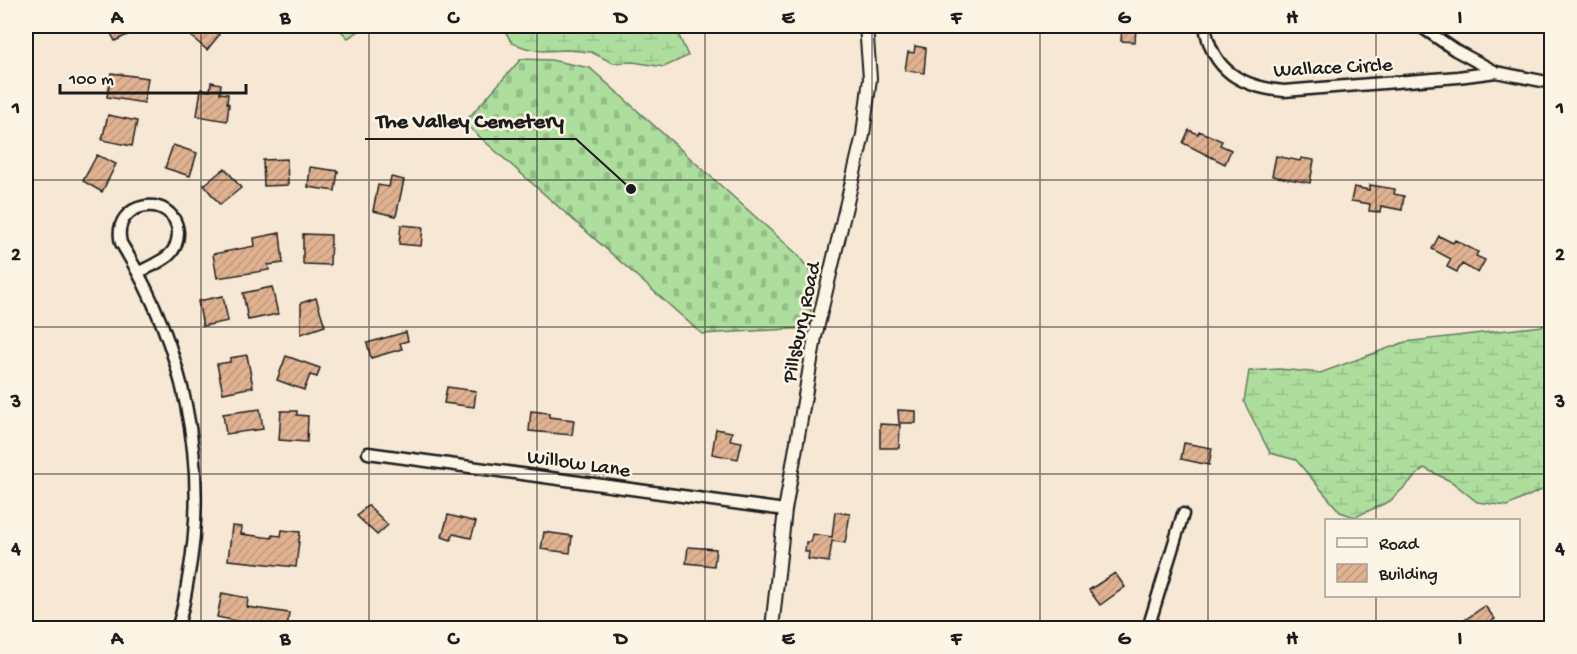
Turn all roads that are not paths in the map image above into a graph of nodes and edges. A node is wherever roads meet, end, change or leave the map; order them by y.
1 (866, 26) edge
2 (1205, 26) edge
3 (1420, 26) edge
4 (1496, 72) junction
5 (1551, 82) edge
6 (139, 272) junction
7 (368, 453) dead end
8 (785, 510) junction
9 (1183, 514) dead end
10 (177, 628) edge
11 (772, 628) edge
12 (1148, 628) edge

1 - 8 street, Pillsbury Road
2 - 4 street, Wallace Circle
3 - 4 street, Wallace Circle
4 - 5 street, Wallace Circle
6 - 6 street
6 - 10 street
7 - 8 street, Willow Lane
8 - 11 street, Pillsbury Road
9 - 12 street

